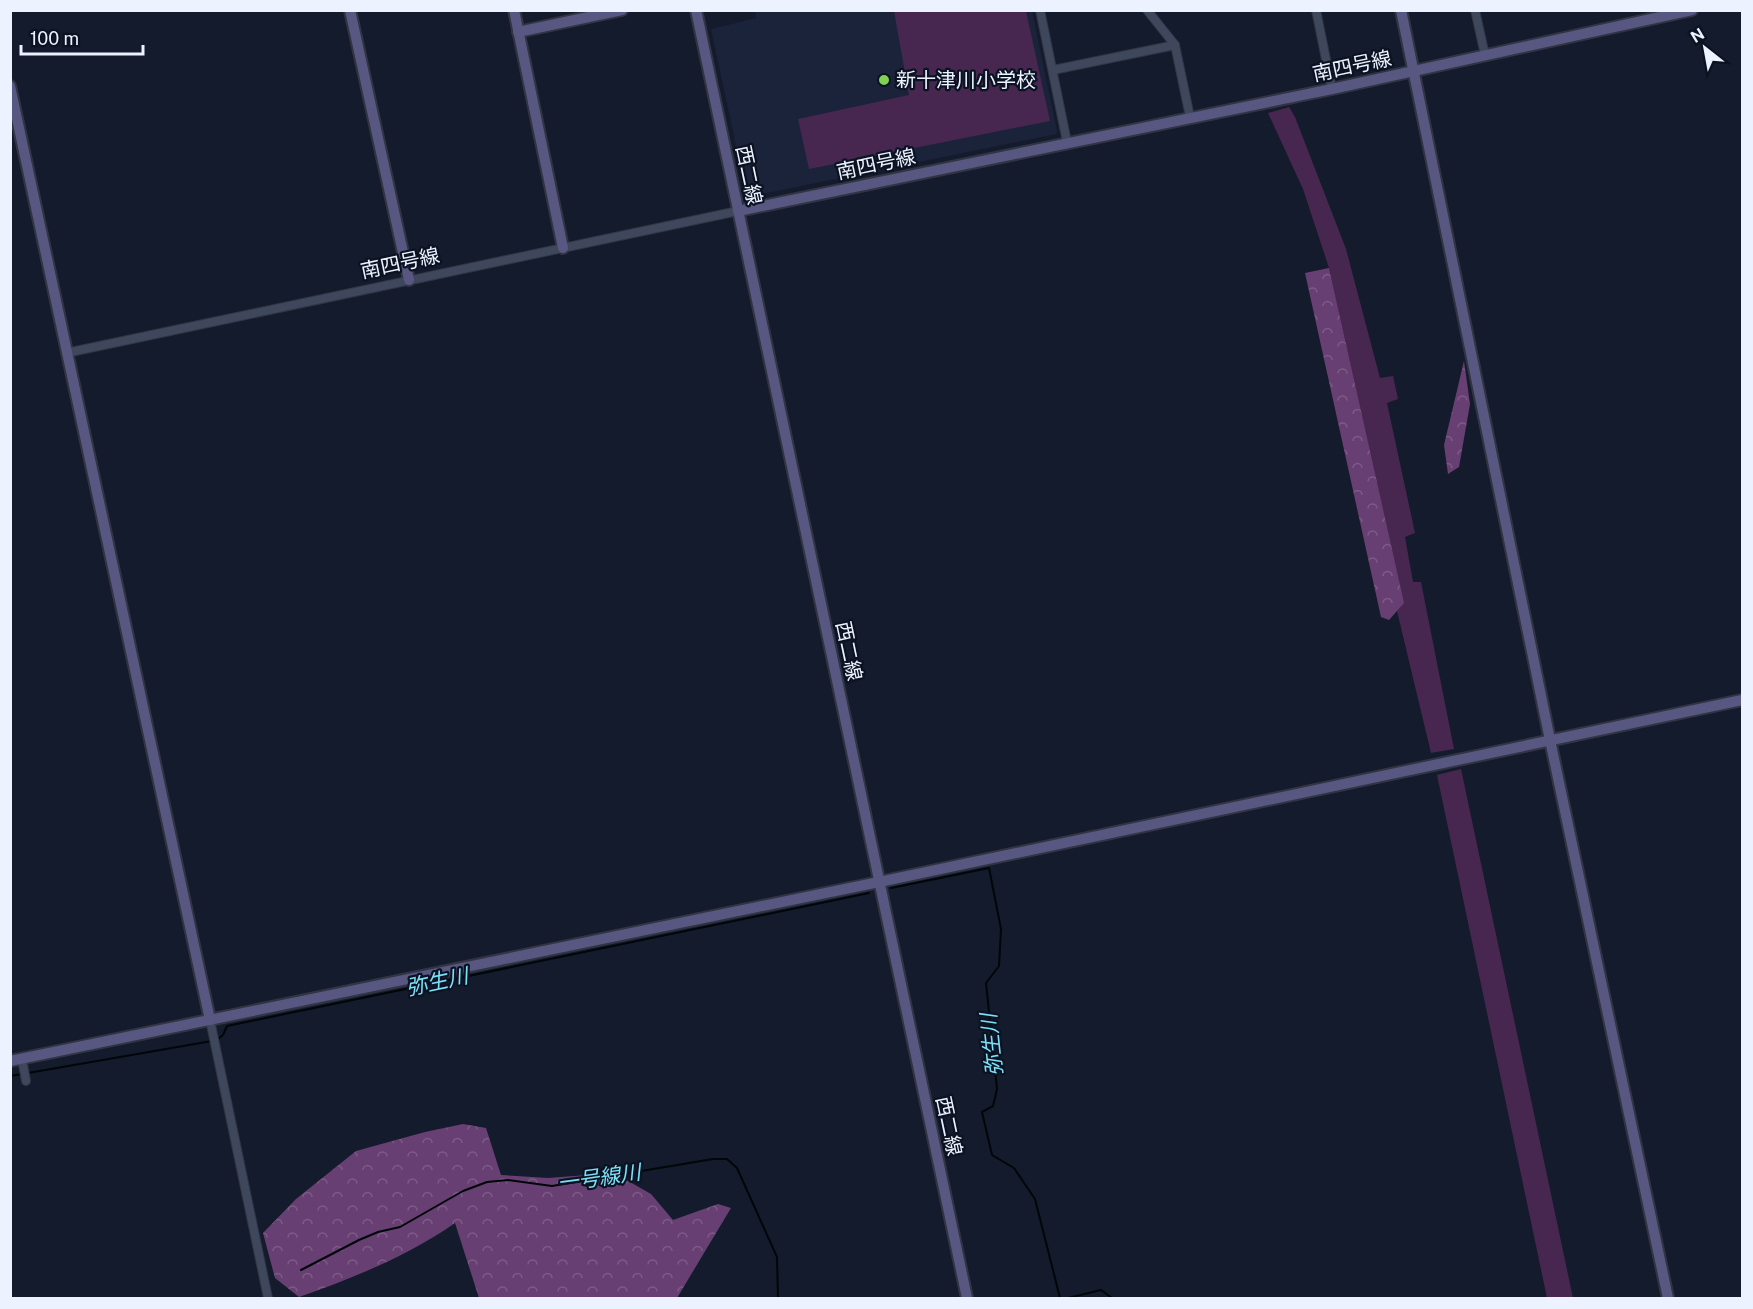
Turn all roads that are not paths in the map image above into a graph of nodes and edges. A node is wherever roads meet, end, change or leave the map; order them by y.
1 (350, 10) edge
2 (514, 10) edge
3 (622, 10) edge
4 (696, 10) edge
5 (1040, 10) edge
6 (1147, 10) edge
7 (1316, 10) edge
8 (1401, 10) edge
9 (1475, 10) edge
10 (1692, 10) edge
11 (518, 32) junction
12 (1175, 45) junction
13 (1485, 55) junction
14 (1053, 70) junction
15 (1414, 71) junction
16 (10, 86) edge
17 (1332, 89) junction
18 (1190, 117) junction
19 (1067, 142) junction
20 (738, 211) junction
21 (563, 248) junction
22 (409, 280) junction
23 (66, 353) junction
24 (1743, 700) edge
25 (1550, 740) junction
26 (879, 882) junction
27 (210, 1020) junction
28 (19, 1063) edge
29 (26, 1081) dead end
30 (268, 1299) edge
31 (967, 1299) edge
32 (1668, 1299) edge

1 - 22 street
2 - 11 street
3 - 11 street
4 - 20 street, 西二線
5 - 14 street
6 - 12 street
7 - 17 street
8 - 15 street
9 - 13 street
10 - 13 street, 南四号線
11 - 21 street
12 - 14 street
12 - 18 street
13 - 15 street, 南四号線
14 - 19 street
15 - 17 street, 南四号線
15 - 25 street
16 - 23 street
17 - 18 street, 南四号線
18 - 19 street, 南四号線
19 - 20 street, 南四号線
20 - 21 street, 南四号線
20 - 26 street, 西二線
21 - 22 street, 南四号線
22 - 23 street, 南四号線
23 - 27 street
24 - 25 street
25 - 26 street
25 - 32 street
26 - 27 street
26 - 31 street, 西二線
27 - 28 street
27 - 30 street
28 - 29 street

